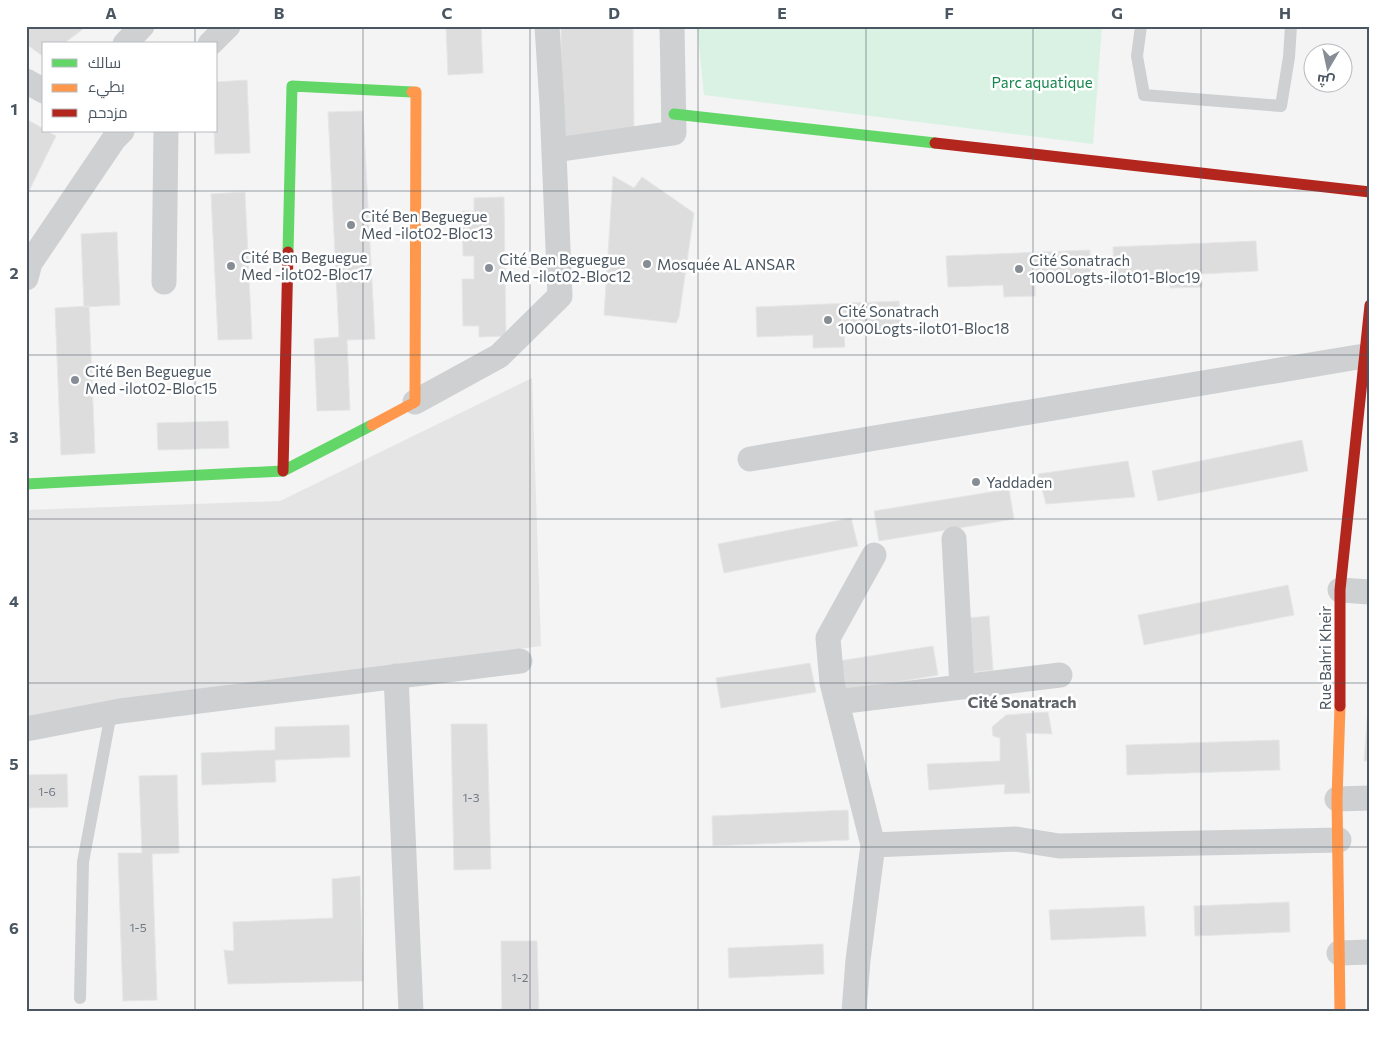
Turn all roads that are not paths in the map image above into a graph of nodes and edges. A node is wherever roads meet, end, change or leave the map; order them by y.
1 (142, 26) edge
2 (228, 26) edge
3 (547, 26) edge
4 (672, 26) edge
5 (1141, 26) edge
6 (1291, 26) edge
7 (127, 42) edge
8 (212, 42) edge
9 (26, 80) edge
10 (42, 90) edge
11 (674, 114) junction
12 (166, 132) edge
13 (114, 134) edge
14 (555, 150) junction
15 (1370, 192) edge
16 (26, 278) edge
17 (164, 282) dead end
18 (1370, 305) edge
19 (1364, 356) junction
20 (415, 402) junction
21 (750, 459) dead end
22 (283, 471) junction
23 (26, 484) edge
24 (954, 539) dead end
25 (874, 554) dead end
26 (1340, 590) junction
27 (1370, 592) edge
28 (520, 661) dead end
29 (1060, 674) dead end
30 (396, 676) junction
31 (962, 686) junction
32 (837, 702) junction
33 (112, 713) junction
34 (26, 729) edge
35 (1370, 798) edge
36 (1337, 799) junction
37 (1338, 840) junction
38 (872, 845) junction
39 (1370, 952) edge
40 (1339, 953) junction
41 (80, 998) dead end
42 (412, 1012) edge
43 (854, 1012) edge
44 (1340, 1012) edge

1 - 7 street
2 - 8 street
3 - 14 street
4 - 11 street
5 - 6 lane
9 - 10 street
11 - 14 street
11 - 15 street
12 - 17 street
13 - 16 street
14 - 20 street
18 - 19 street, Rue Bahri Kheir
19 - 21 street
19 - 26 street, Rue Bahri Kheir
20 - 22 street
20 - 22 street
22 - 23 street
24 - 31 street
25 - 32 street
26 - 27 street
26 - 36 street, Rue Bahri Kheir
28 - 30 street
29 - 31 street
30 - 33 street
30 - 42 street
31 - 32 street
32 - 38 street
33 - 34 street
33 - 41 lane
35 - 36 street
36 - 37 street, Rue Bahri Kheir
37 - 38 street
37 - 40 street, Rue Bahri Kheir
38 - 43 street
39 - 40 street
40 - 44 street, Rue Bahri Kheir

